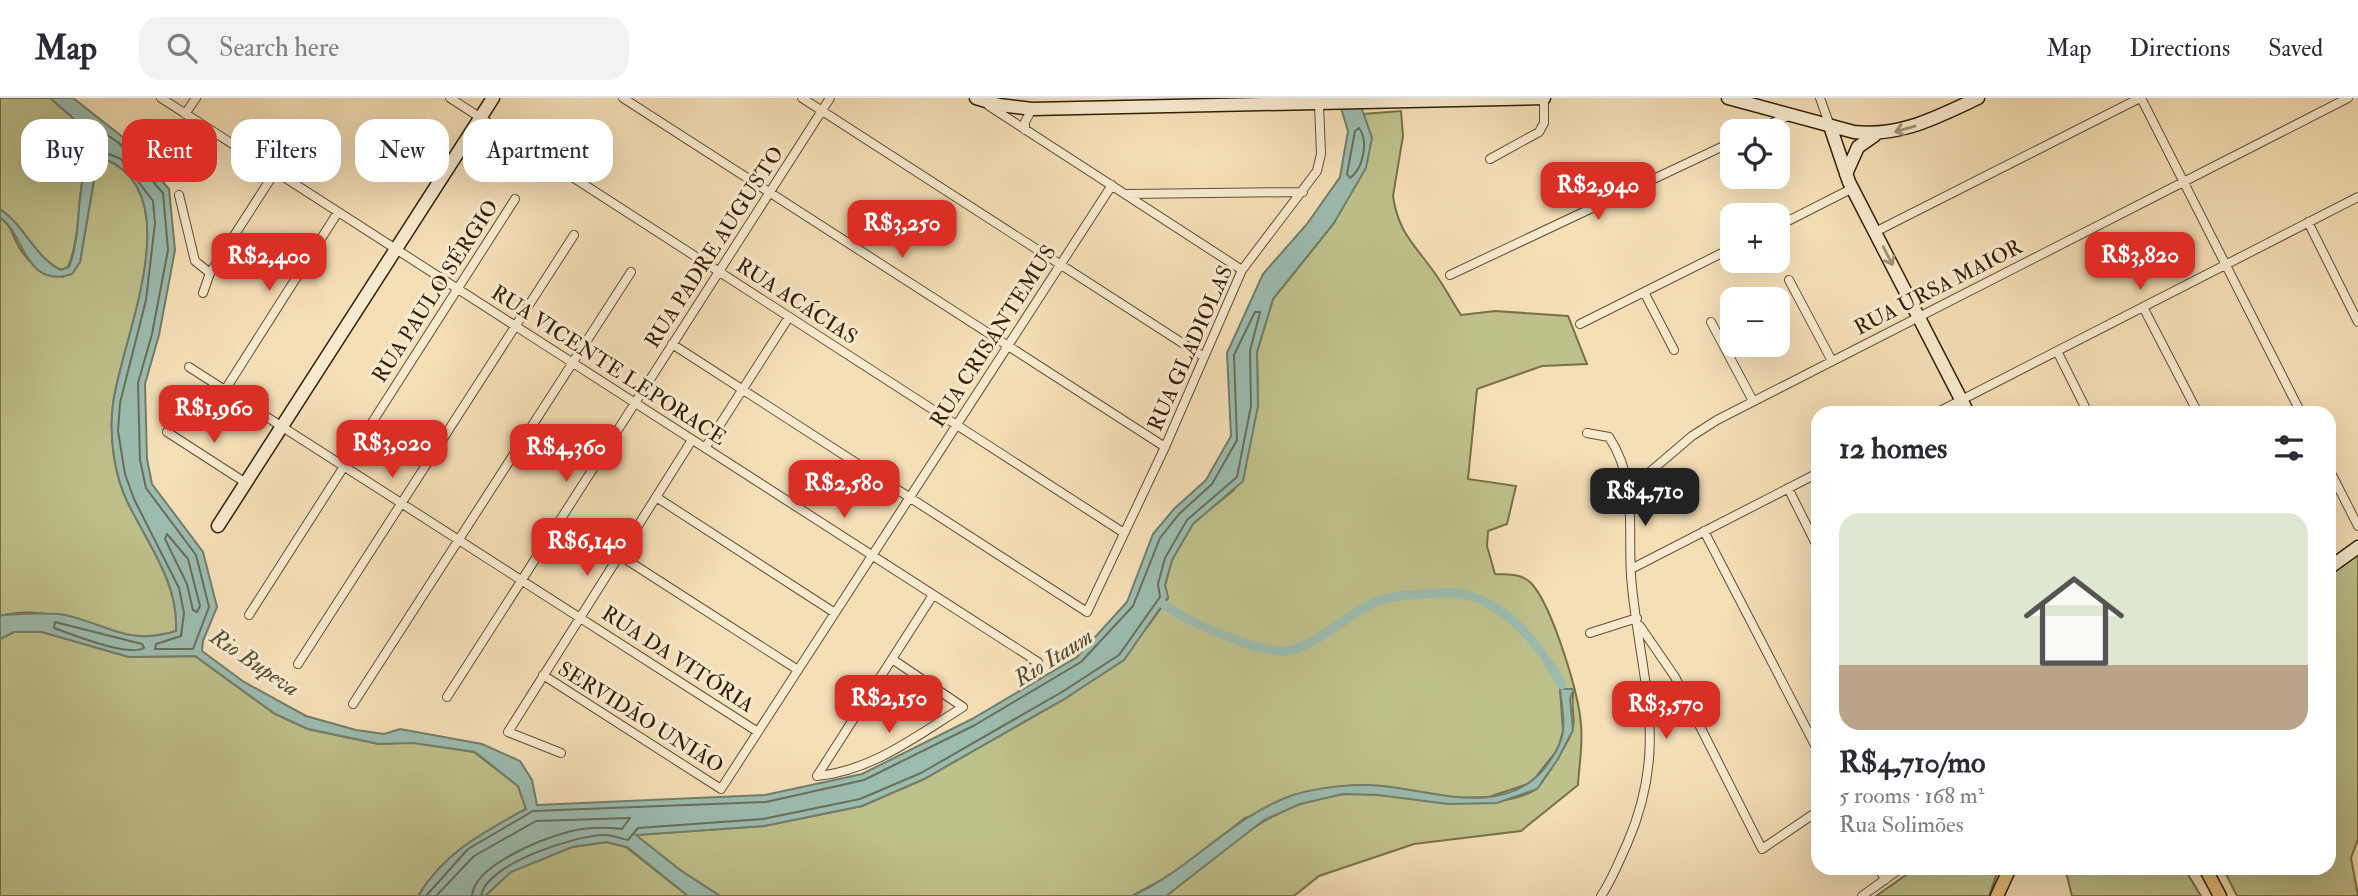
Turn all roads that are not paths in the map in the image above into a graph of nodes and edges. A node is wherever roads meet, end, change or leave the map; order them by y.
1 (161, 98) edge
2 (195, 98) edge
3 (450, 98) edge
4 (493, 98) edge
5 (623, 98) edge
6 (802, 98) edge
7 (830, 98) edge
8 (976, 98) edge
9 (1544, 98) edge
10 (1728, 98) edge
11 (1820, 98) edge
12 (1978, 98) edge
13 (2141, 98) edge
14 (2348, 98) edge
15 (1324, 104) junction
16 (1032, 108) junction
17 (822, 111) junction
18 (185, 114) junction
19 (1790, 115) junction
20 (480, 117) junction
21 (1781, 119) edge
22 (1830, 126) junction
23 (1026, 130) junction
24 (1875, 134) junction
25 (231, 144) edge
26 (1720, 148) edge
27 (1490, 159) dead end
28 (1846, 174) junction
29 (269, 182) edge
30 (291, 182) edge
31 (2184, 182) junction
32 (1112, 186) junction
33 (1853, 188) junction
34 (1303, 191) junction
35 (769, 192) junction
36 (1125, 194) junction
37 (179, 195) dead end
38 (2358, 197) edge
39 (515, 199) dead end
40 (338, 212) junction
41 (1790, 220) edge
42 (2308, 222) junction
43 (1875, 232) junction
44 (574, 235) dead end
45 (396, 249) junction
46 (1720, 254) edge
47 (1060, 265) junction
48 (2226, 265) junction
49 (1242, 270) junction
50 (631, 271) dead end
51 (719, 271) junction
52 (210, 273) junction
53 (1450, 275) dead end
54 (1789, 280) dead end
55 (458, 289) junction
56 (1644, 292) junction
57 (203, 293) dead end
58 (2143, 307) junction
59 (789, 317) junction
60 (1919, 317) junction
61 (1711, 322) dead end
62 (2358, 322) edge
63 (1580, 324) dead end
64 (516, 326) junction
65 (672, 344) junction
66 (1008, 346) junction
67 (1674, 350) dead end
68 (2057, 351) junction
69 (1204, 357) junction
70 (1832, 361) junction
71 (573, 363) junction
72 (189, 367) dead end
73 (742, 389) junction
74 (225, 390) junction
75 (1961, 400) junction
76 (1753, 401) junction
77 (635, 403) junction
78 (1949, 406) edge
79 (1964, 406) edge
80 (2084, 406) edge
81 (2194, 406) edge
82 (2297, 406) edge
83 (957, 425) junction
84 (282, 426) junction
85 (167, 432) dead end
86 (1587, 433) dead end
87 (692, 440) junction
88 (1165, 447) junction
89 (705, 448) junction
90 (344, 466) junction
91 (1811, 476) edge
92 (246, 482) junction
93 (2336, 483) edge
94 (1631, 488) junction
95 (1788, 488) junction
96 (656, 497) junction
97 (910, 498) junction
98 (402, 503) junction
99 (218, 526) dead end
100 (2358, 526) edge
101 (1704, 531) junction
102 (1124, 533) junction
103 (1811, 534) edge
104 (459, 540) junction
105 (2358, 547) edge
106 (619, 555) junction
107 (872, 555) junction
108 (2336, 563) edge
109 (1631, 569) junction
110 (522, 580) junction
111 (933, 595) junction
112 (835, 612) junction
113 (249, 615) dead end
114 (579, 617) junction
115 (1638, 621) junction
116 (1590, 633) dead end
117 (892, 659) junction
118 (1038, 662) dead end
119 (298, 664) dead end
120 (798, 670) junction
121 (543, 675) junction
122 (447, 698) dead end
123 (353, 704) dead end
124 (758, 732) junction
125 (1811, 737) edge
126 (561, 753) dead end
127 (721, 789) joint
128 (1811, 816) edge
129 (1882, 875) edge
130 (1892, 875) edge
131 (2003, 875) edge
132 (2009, 875) edge
133 (2209, 875) edge
134 (1885, 880) junction
135 (1601, 896) edge
136 (1862, 896) edge
137 (2220, 896) edge

1 - 18 street, RUA VICENTE LEPORACE
2 - 18 street
3 - 20 street, RUA ACÁCIAS
4 - 20 main road
5 - 35 street
6 - 17 street
7 - 17 street, RUA PADRE AUGUSTO
8 - 16 main road
8 - 23 street
9 - 15 main road
9 - 27 street
10 - 19 main road
11 - 22 street
12 -> 24 main road
13 - 31 street
13 - 43 street
14 - 31 street, RUA URSA MAIOR
15 - 16 main road
15 - 34 street, RUA GLADIOLAS
16 - 23 street
17 - 35 street, RUA PADRE AUGUSTO
17 - 47 street
18 - 25 street, RUA VICENTE LEPORACE
19 - 21 street
19 - 22 main road
20 - 45 main road
20 - 51 street, RUA ACÁCIAS
22 - 24 main road
22 - 28 main road
23 - 32 street
24 - 28 main road
26 - 53 street
28 - 33 main road
29 - 52 street
30 - 40 street, RUA VICENTE LEPORACE
31 - 48 street
31 - 60 street, RUA URSA MAIOR
32 - 36 street
32 - 47 street, RUA CRISANTEMUS
33 - 41 street
33 - 43 main road
34 - 36 street
34 - 49 street, RUA GLADIOLAS
35 - 51 street, RUA PADRE AUGUSTO
35 - 66 street
36 - 49 street
37 - 52 street
38 - 42 street
39 - 55 street, RUA PAULO SÉRGIO
40 - 45 street, RUA VICENTE LEPORACE
40 - 74 street
42 - 48 street
42 - 62 street
43 -> 60 main road
44 - 64 street
45 - 55 street, RUA VICENTE LEPORACE
45 - 84 main road
46 - 56 street
47 - 66 street, RUA CRISANTEMUS
47 - 69 street
48 - 58 street
48 - 82 street
49 - 69 street, RUA GLADIOLAS
50 - 71 street
51 - 59 street, RUA ACÁCIAS
51 - 65 street, RUA PADRE AUGUSTO
52 - 57 street
54 - 70 street
55 - 64 street, RUA VICENTE LEPORACE
55 - 90 street, RUA PAULO SÉRGIO
56 - 63 street
56 - 67 street
58 - 68 street
58 - 81 street
59 - 73 street
59 - 83 street, RUA ACÁCIAS
60 - 70 street, RUA URSA MAIOR
60 - 75 main road
61 - 76 street
64 - 71 street, RUA VICENTE LEPORACE
64 - 98 street
65 - 73 street
65 - 77 street, RUA PADRE AUGUSTO
66 - 83 street, RUA CRISANTEMUS
66 - 88 street
68 - 75 street
68 - 80 street
69 - 88 street, RUA GLADIOLAS
70 - 76 street, RUA URSA MAIOR
71 - 77 street, RUA VICENTE LEPORACE
71 - 104 street
72 - 74 street, RUA DA VITÓRIA
73 - 89 street
73 - 97 street
74 - 84 street, RUA DA VITÓRIA
75 - 78 street
75 - 79 main road
76 - 94 street, RUA URSA MAIOR
77 - 87 street, RUA VICENTE LEPORACE
77 - 110 street, RUA PADRE AUGUSTO
83 - 97 street, RUA CRISANTEMUS
83 - 102 street, RUA ACÁCIAS
84 - 90 street, RUA DA VITÓRIA
84 - 92 main road
85 - 92 street
86 - 94 street
87 - 89 street, RUA VICENTE LEPORACE
87 - 96 street
88 - 102 street, RUA GLADIOLAS
89 - 107 street, RUA VICENTE LEPORACE
90 - 98 street, RUA DA VITÓRIA
90 - 113 street, RUA PAULO SÉRGIO
91 - 95 street
92 - 99 main road
93 - 100 street
94 - 109 street
95 - 101 street
95 - 103 street
96 - 106 street
96 - 112 street
97 - 102 street, RUA GLADIOLAS
97 - 107 street, RUA CRISANTEMUS
98 - 104 street, RUA DA VITÓRIA
98 - 119 street
101 - 109 street
101 - 125 street
104 - 110 street, RUA DA VITÓRIA
104 - 123 street
105 - 108 main road
106 - 114 street
106 - 120 street
107 - 111 street, RUA VICENTE LEPORACE
107 - 112 street, RUA CRISANTEMUS
109 - 115 street
110 - 114 street, RUA DA VITÓRIA
110 - 122 street, RUA PADRE AUGUSTO
111 - 117 street
111 - 118 street, RUA VICENTE LEPORACE
112 - 120 street, RUA CRISANTEMUS
114 - 121 street
114 - 124 street, RUA DA VITÓRIA
115 - 116 street
115 - 128 street
115 - 135 street
117 - 117 street
120 - 124 street, RUA CRISANTEMUS
121 - 126 street
121 - 127 street, SERVIDÃO UNIÃO
124 - 127 street, RUA CRISANTEMUS
129 - 134 street
130 - 134 street
131 - 132 main road
133 - 137 main road
134 - 136 street

